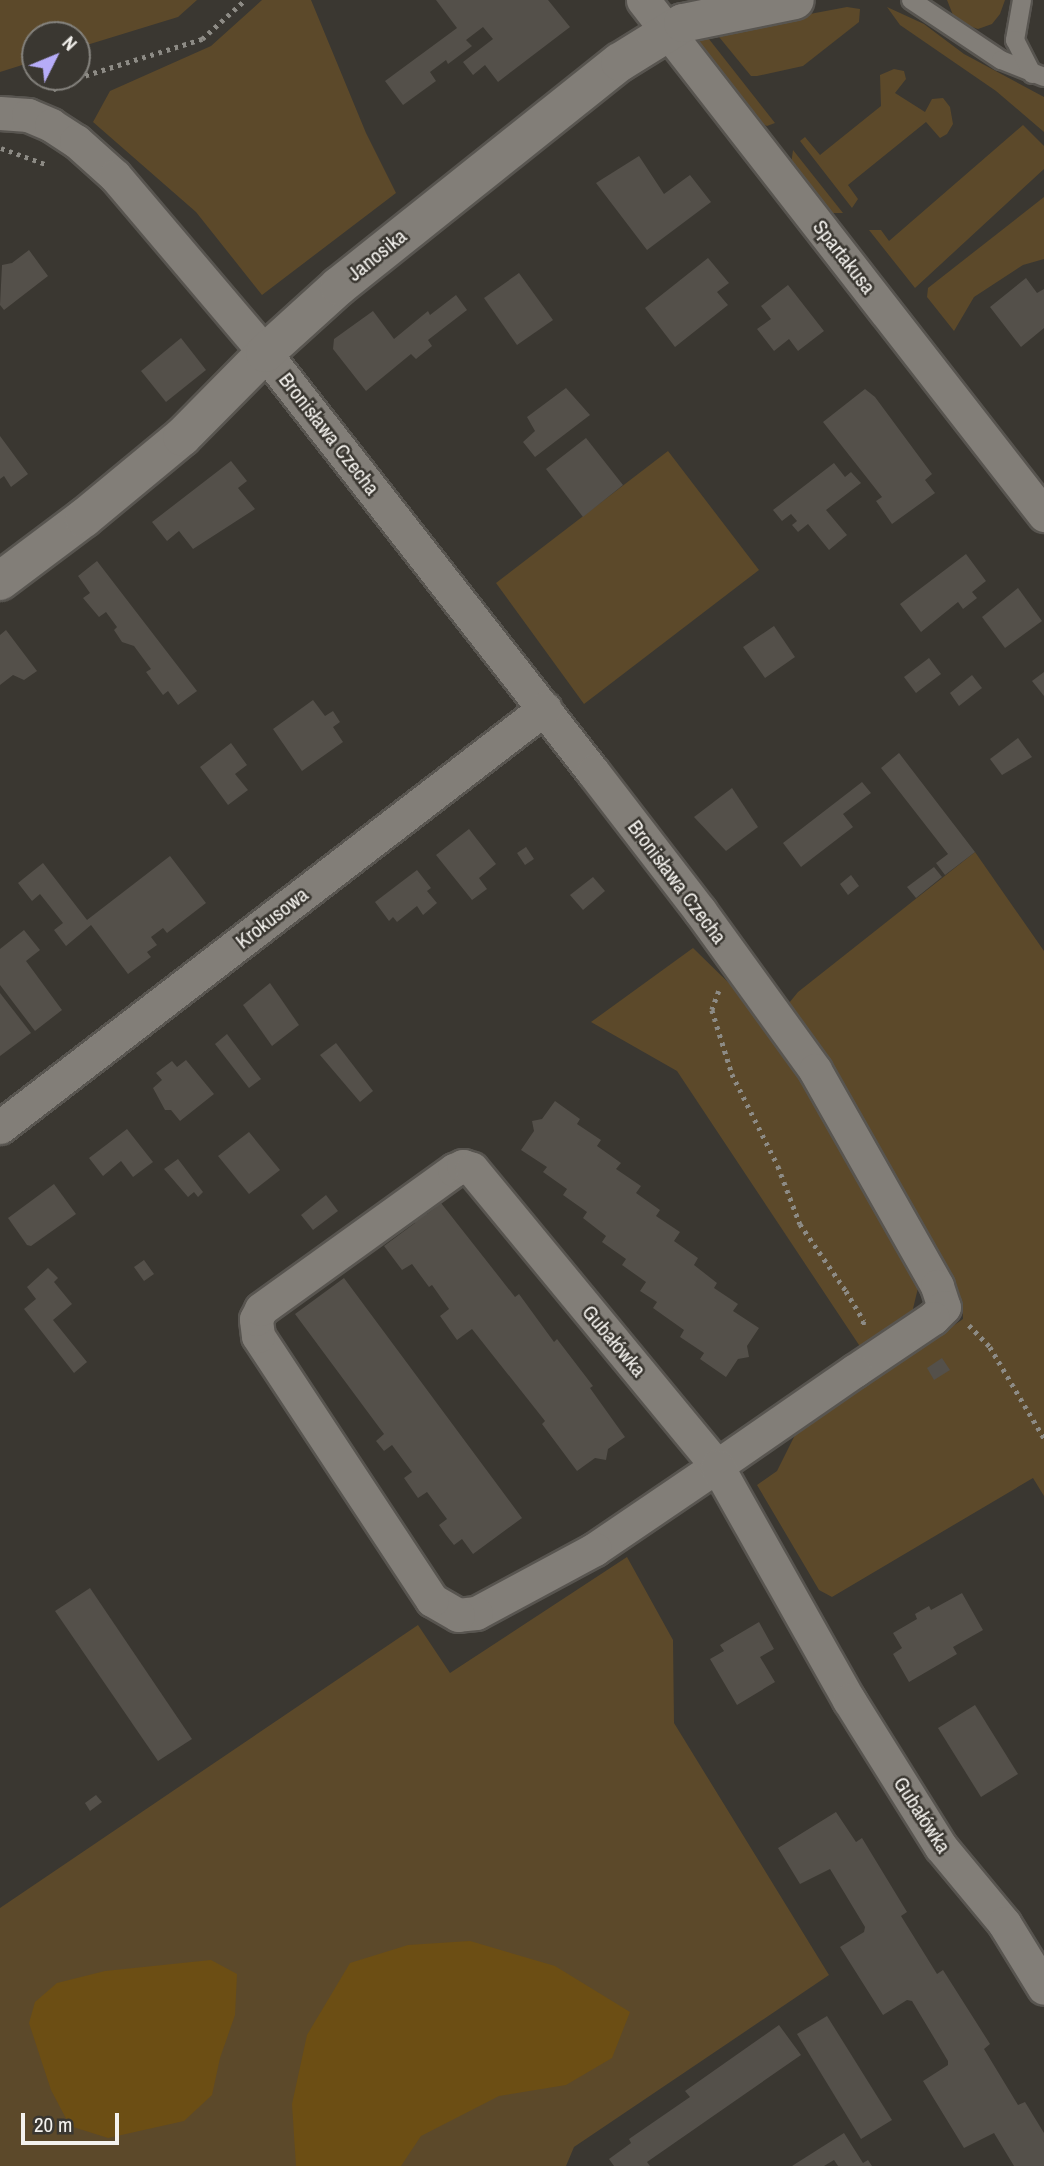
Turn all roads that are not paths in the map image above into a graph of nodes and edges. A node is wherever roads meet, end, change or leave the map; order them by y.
1 (643, 0) edge
2 (795, 0) edge
3 (911, 0) edge
4 (1022, 0) edge
5 (668, 30) junction
6 (1038, 75) edge
7 (14, 114) edge
8 (265, 353) junction
9 (1044, 515) edge
10 (0, 581) edge
11 (545, 708) junction
12 (0, 1127) edge
13 (717, 1466) junction
14 (1044, 1988) edge

1 - 5 street, Spartakusa
2 - 5 street, Janosika
3 - 6 lane
4 - 6 lane
5 - 8 street, Janosika
5 - 9 street, Spartakusa
7 - 8 street, Bronisława Czecha
8 - 10 street, Janosika
8 - 11 street, Bronisława Czecha
11 - 12 street, Krokusowa
11 - 13 street, Bronisława Czecha
13 - 13 street, Gubałówka
13 - 14 street, Gubałówka

